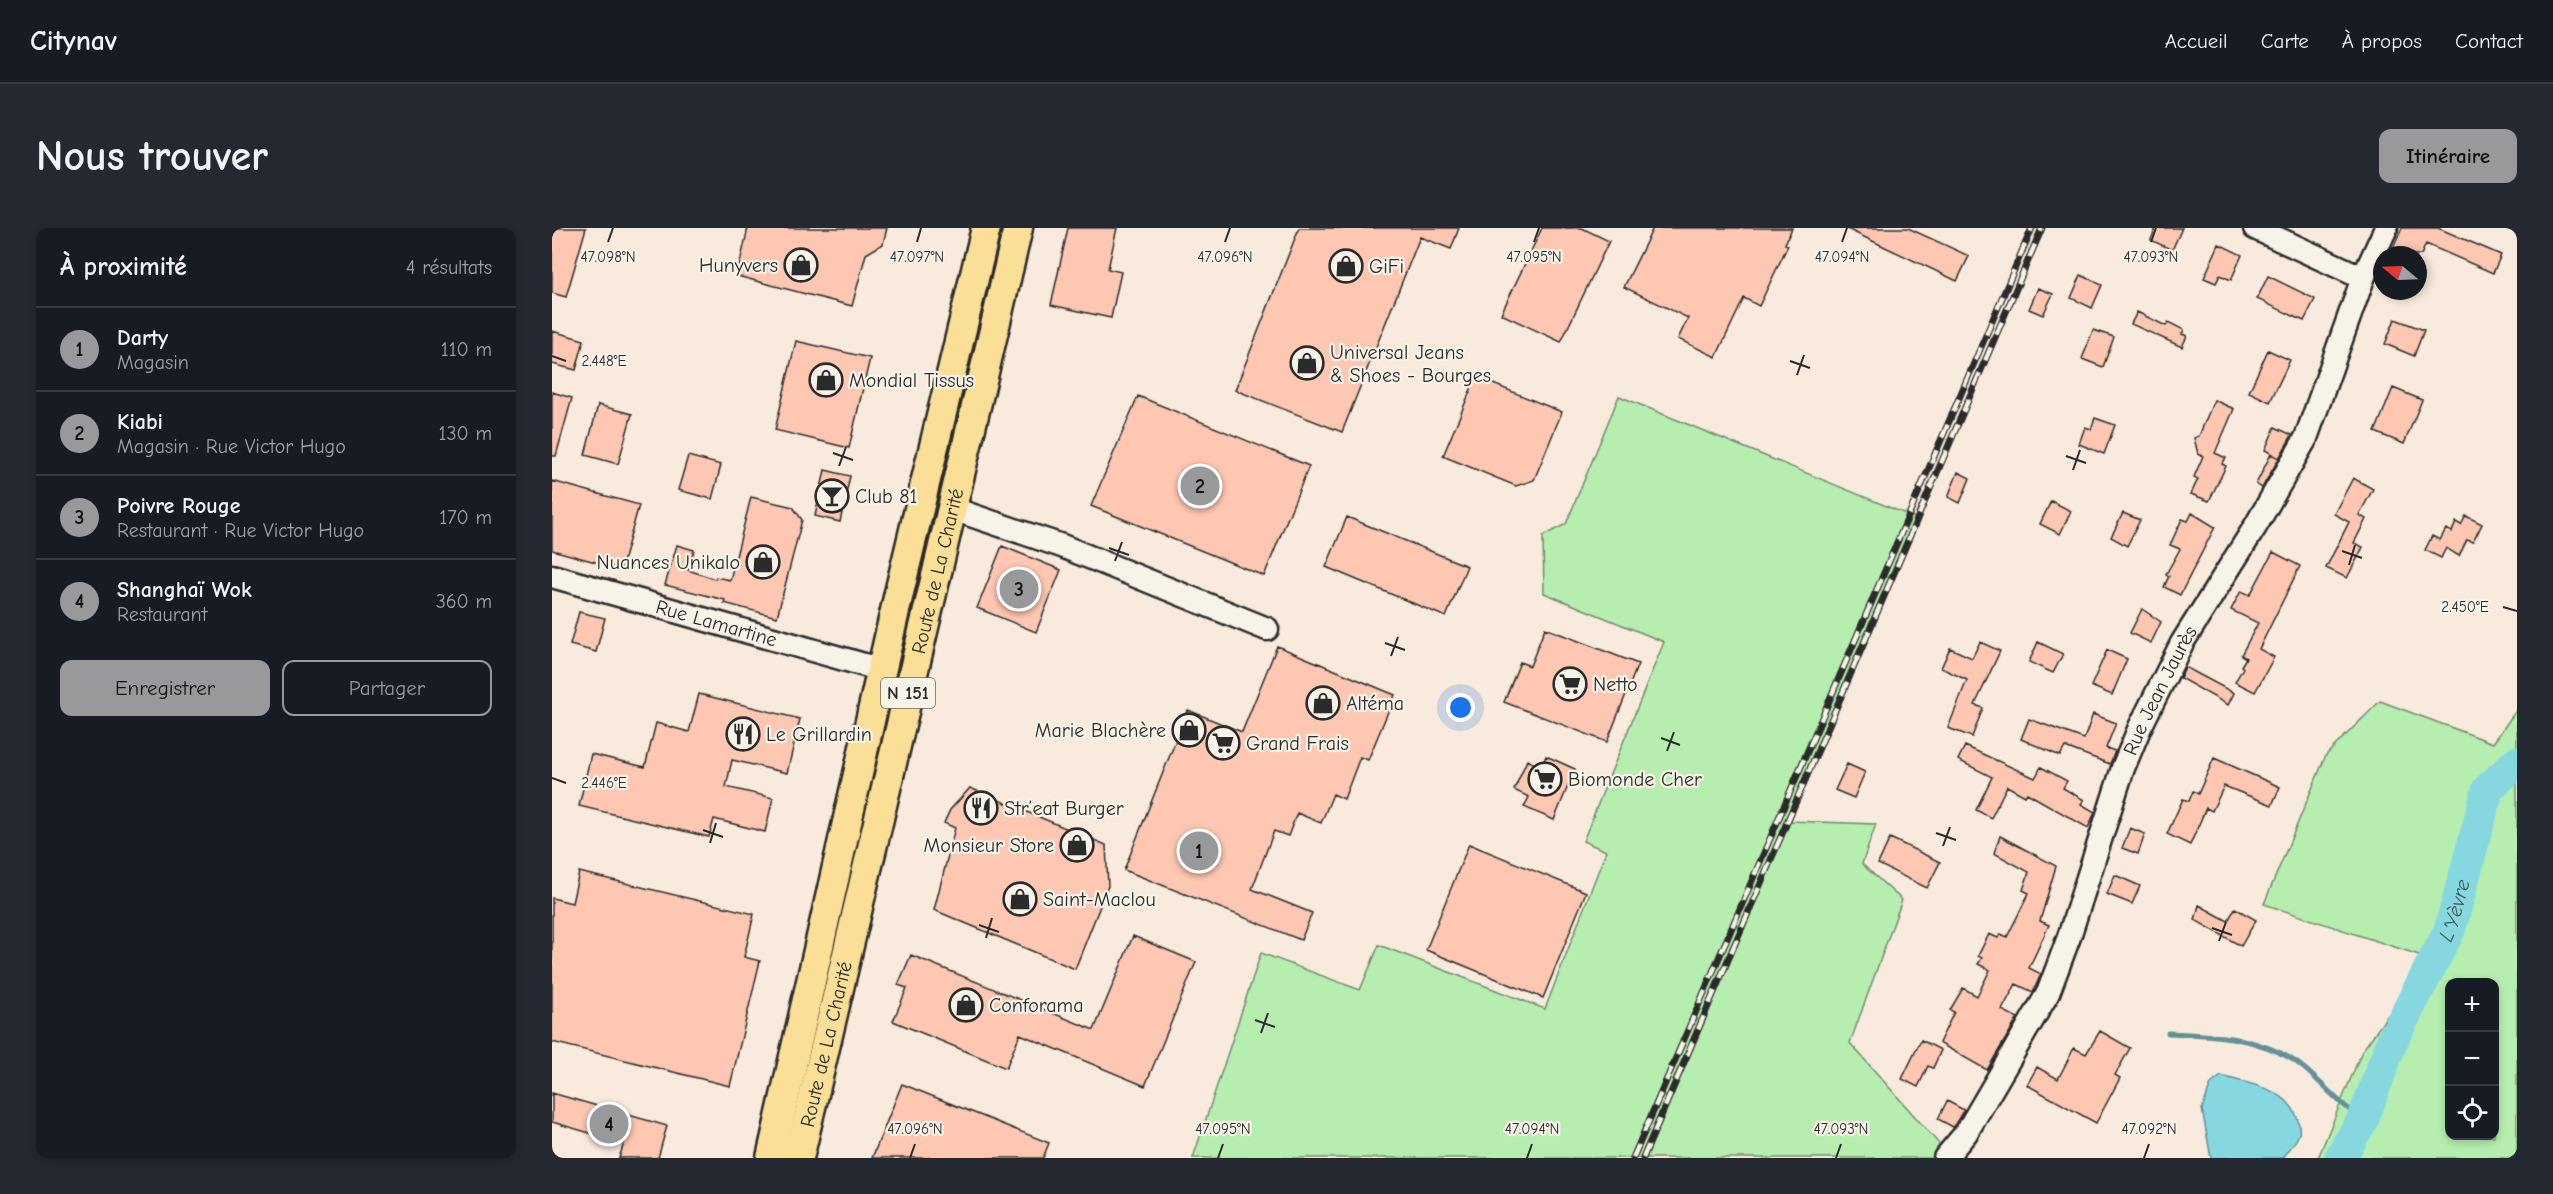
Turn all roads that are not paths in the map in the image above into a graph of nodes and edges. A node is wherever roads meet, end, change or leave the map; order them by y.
1 (986, 228) edge
2 (1018, 228) edge
3 (2255, 228) edge
4 (2386, 228) edge
5 (2364, 278) junction
6 (950, 508) junction
7 (552, 576) edge
8 (1267, 629) dead end
9 (882, 670) junction
10 (771, 1158) edge
11 (799, 1158) edge
12 (1945, 1158) edge

1 - 9 main road, Route de La Charité / N 151
2 - 6 main road, Route de La Charité / N 151
3 - 5 street
4 - 5 street, Rue Jean Jaurès
5 - 12 street, Rue Jean Jaurès
6 - 8 street
6 - 11 main road, Route de La Charité / N 151
7 - 9 street, Rue Lamartine
9 - 10 main road, Route de La Charité / N 151

